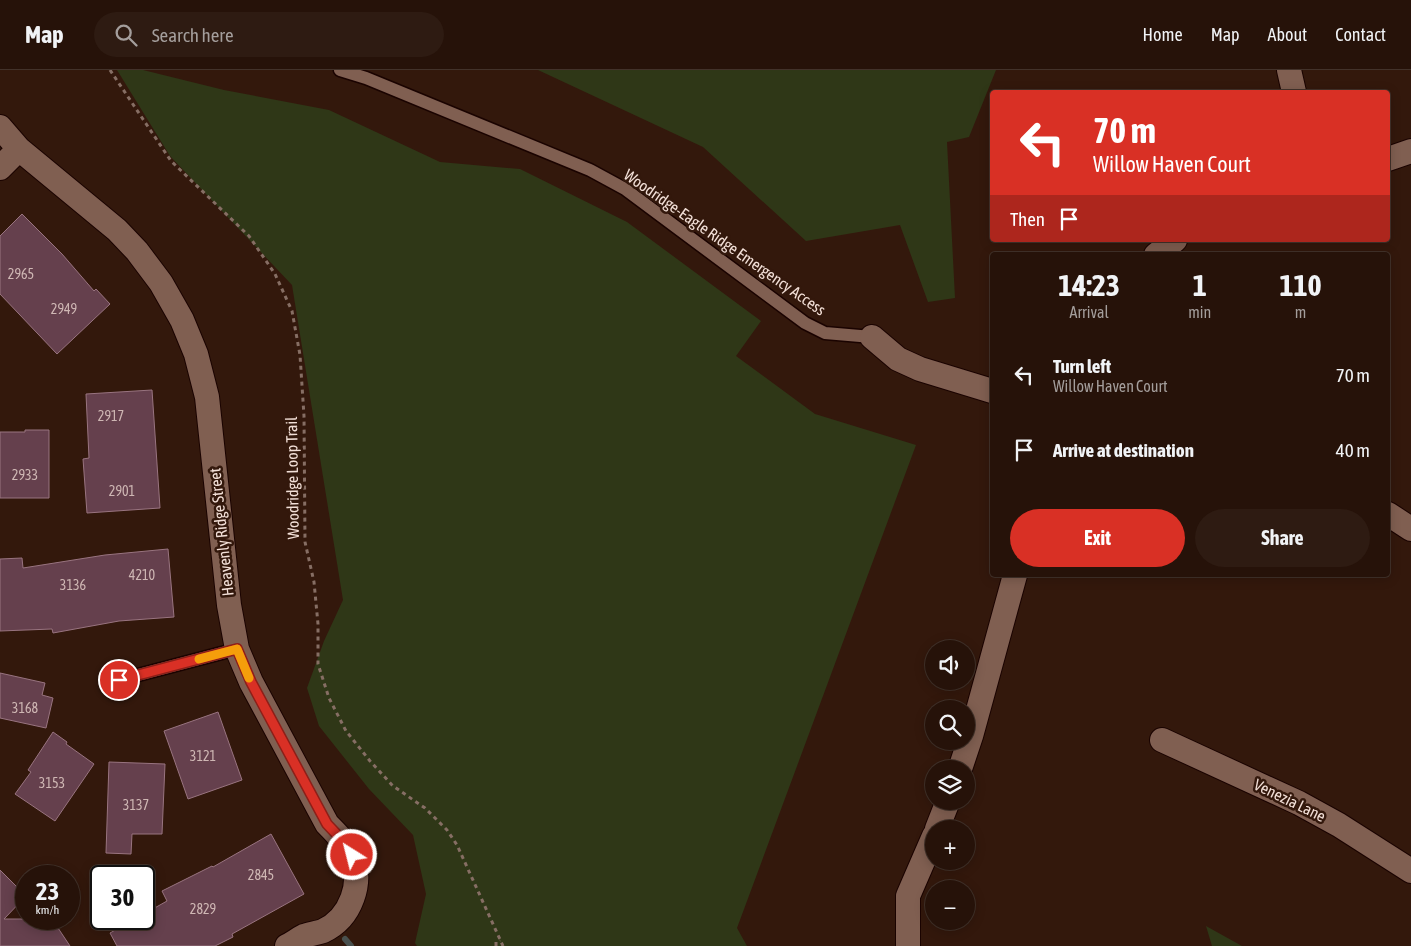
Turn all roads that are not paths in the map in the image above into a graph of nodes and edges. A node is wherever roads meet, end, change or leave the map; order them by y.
1 (340, 70) edge
2 (1289, 70) edge
3 (1294, 90) edge
4 (0, 128) edge
5 (19, 149) junction
6 (1411, 151) edge
7 (1390, 158) edge
8 (0, 168) edge
9 (1172, 242) edge
10 (1160, 252) edge
11 (872, 337) joint
12 (990, 390) edge
13 (1390, 515) edge
14 (1411, 529) edge
15 (1014, 577) edge
16 (237, 649) junction
17 (119, 680) dead end
18 (1162, 740) dead end
19 (963, 760) edge
20 (925, 857) edge
21 (1411, 871) edge
22 (287, 946) edge
23 (908, 946) edge

1 - 11 lane, Woodridge-Eagle Ridge Emergency Access
2 - 3 street
4 - 5 street, Heavenly Ridge Street
5 - 8 street
5 - 16 street, Heavenly Ridge Street
6 - 7 street
9 - 10 street
11 - 12 street
13 - 14 street
15 - 19 street
16 - 17 lane
16 - 22 street, Heavenly Ridge Street
18 - 21 street, Venezia Lane
20 - 23 street

